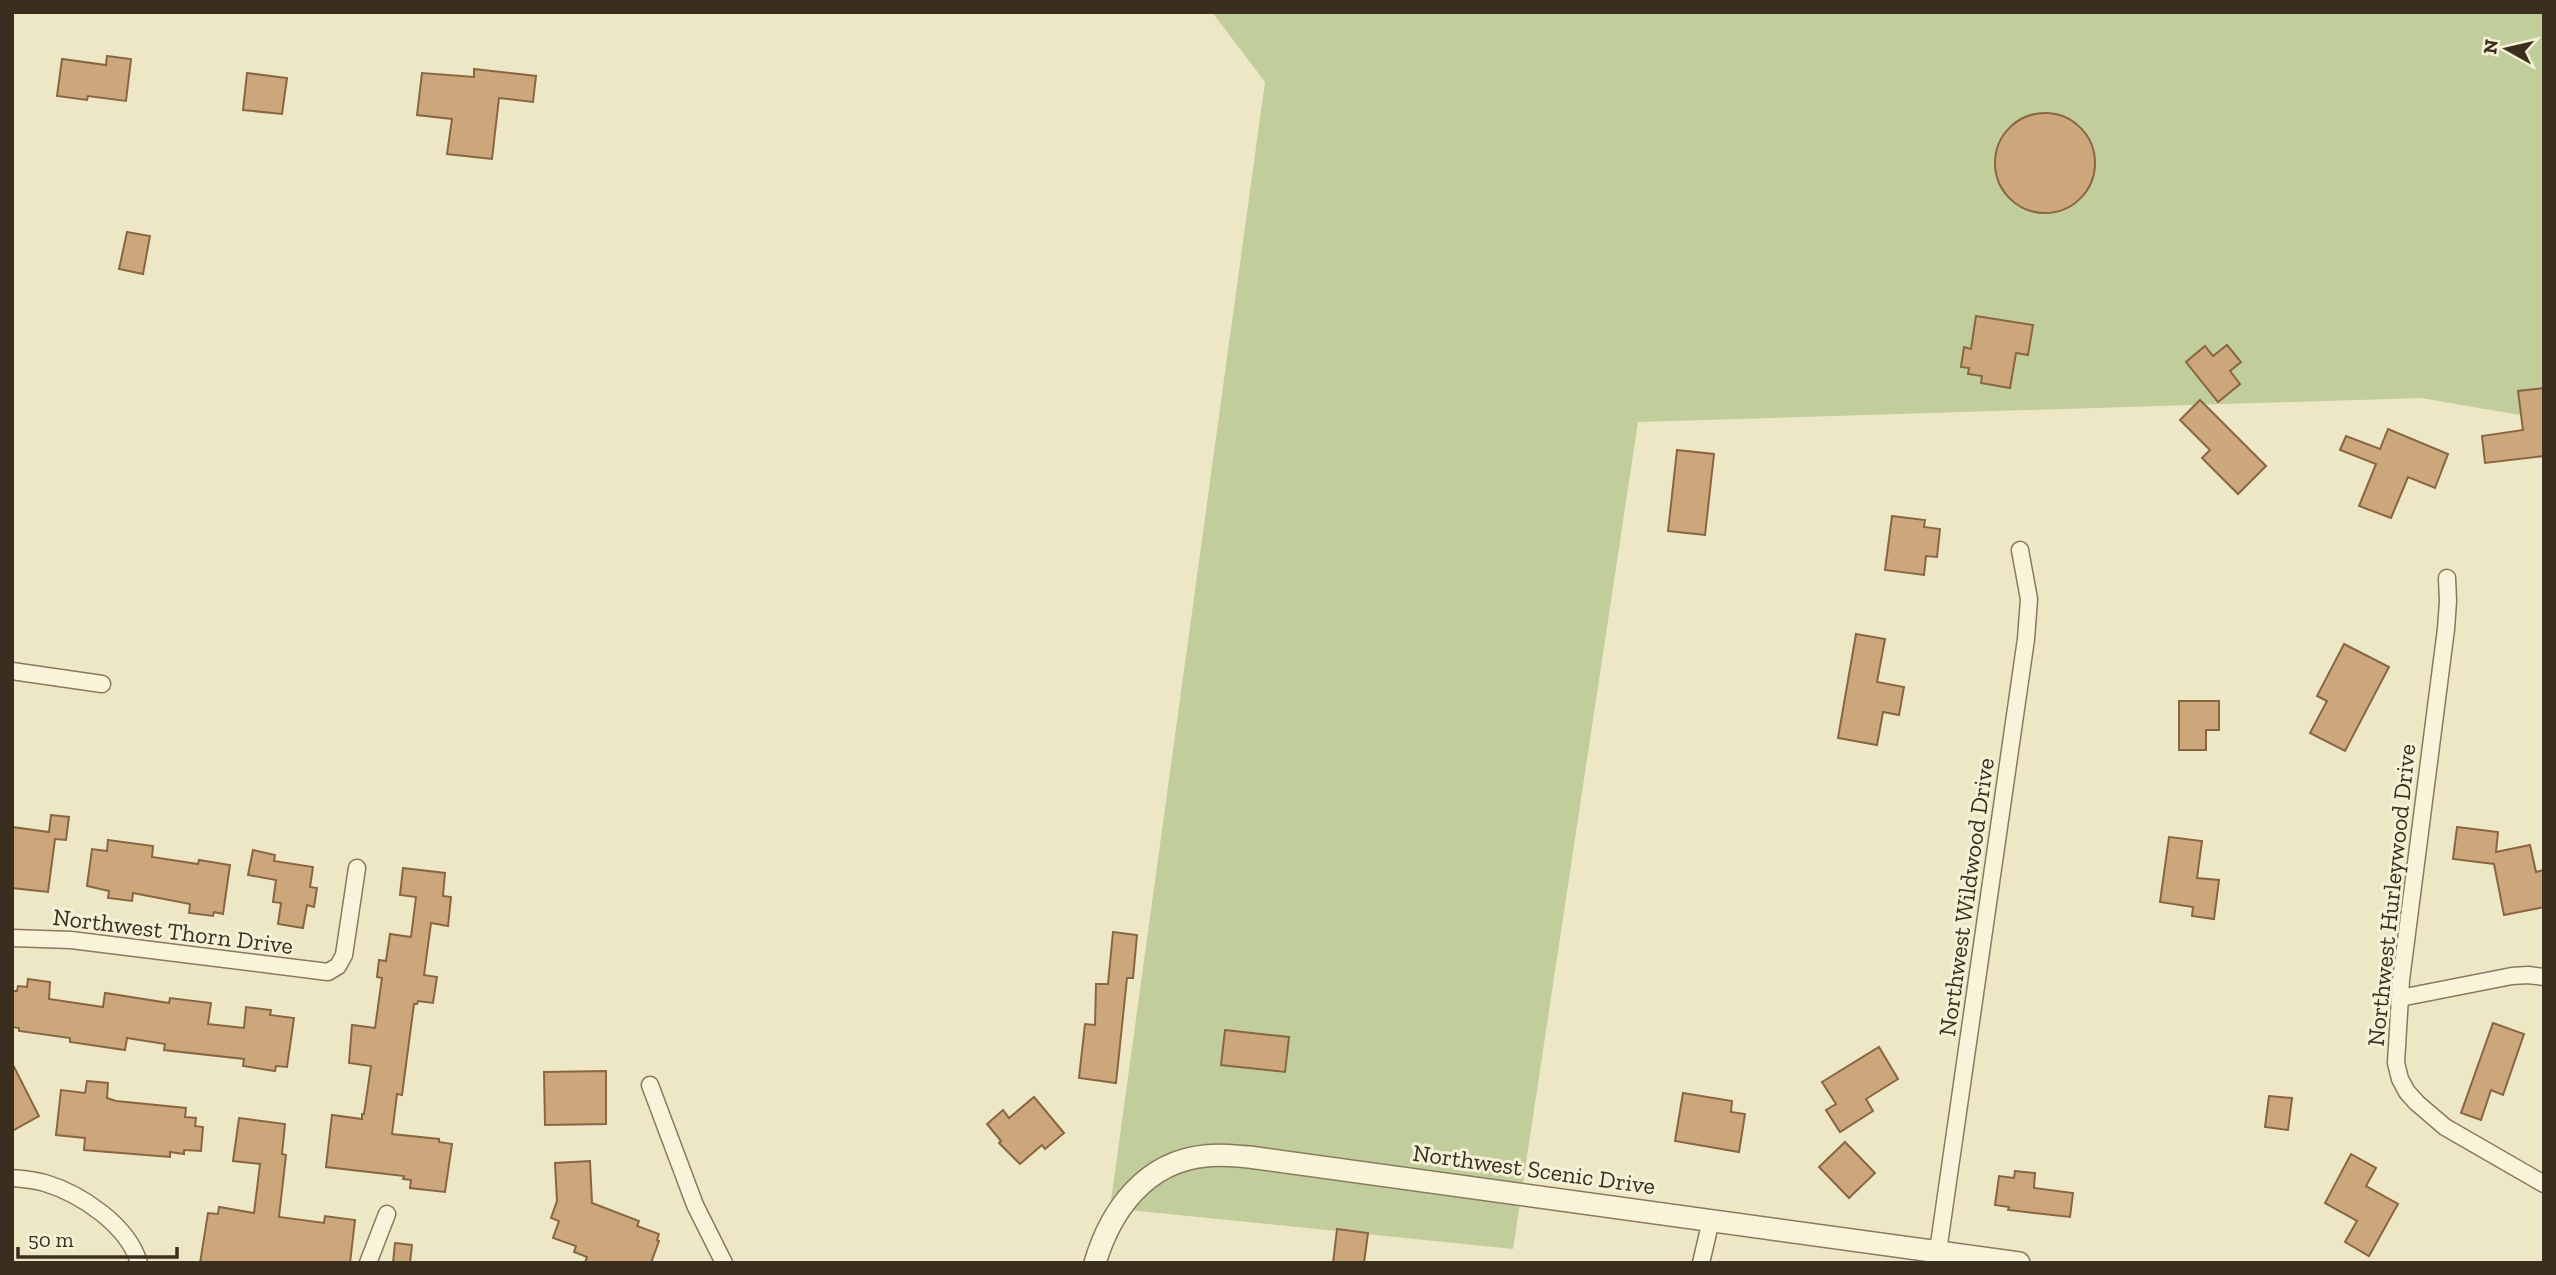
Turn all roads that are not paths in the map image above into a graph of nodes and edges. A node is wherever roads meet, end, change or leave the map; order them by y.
1 (2020, 550) dead end
2 (2447, 578) dead end
3 (12, 671) edge
4 (102, 684) dead end
5 (357, 868) dead end
6 (12, 938) edge
7 (2544, 977) edge
8 (2400, 998) junction
9 (650, 1084) dead end
10 (12, 1178) edge
11 (2544, 1184) edge
12 (387, 1214) dead end
13 (1711, 1220) junction
14 (1938, 1251) junction
15 (139, 1263) edge
16 (368, 1263) edge
17 (724, 1263) edge
18 (1095, 1263) edge
19 (1701, 1263) edge
20 (2019, 1263) edge

1 - 14 street, Northwest Wildwood Drive
2 - 8 street, Northwest Hurleywood Drive
3 - 4 street
5 - 6 street, Northwest Thorn Drive
7 - 8 street
8 - 11 street, Northwest Hurleywood Drive
9 - 17 street
10 - 15 street
12 - 16 street
13 - 14 street, Northwest Scenic Drive
13 - 18 street, Northwest Scenic Drive
13 - 19 street
14 - 20 street, Northwest Scenic Drive

